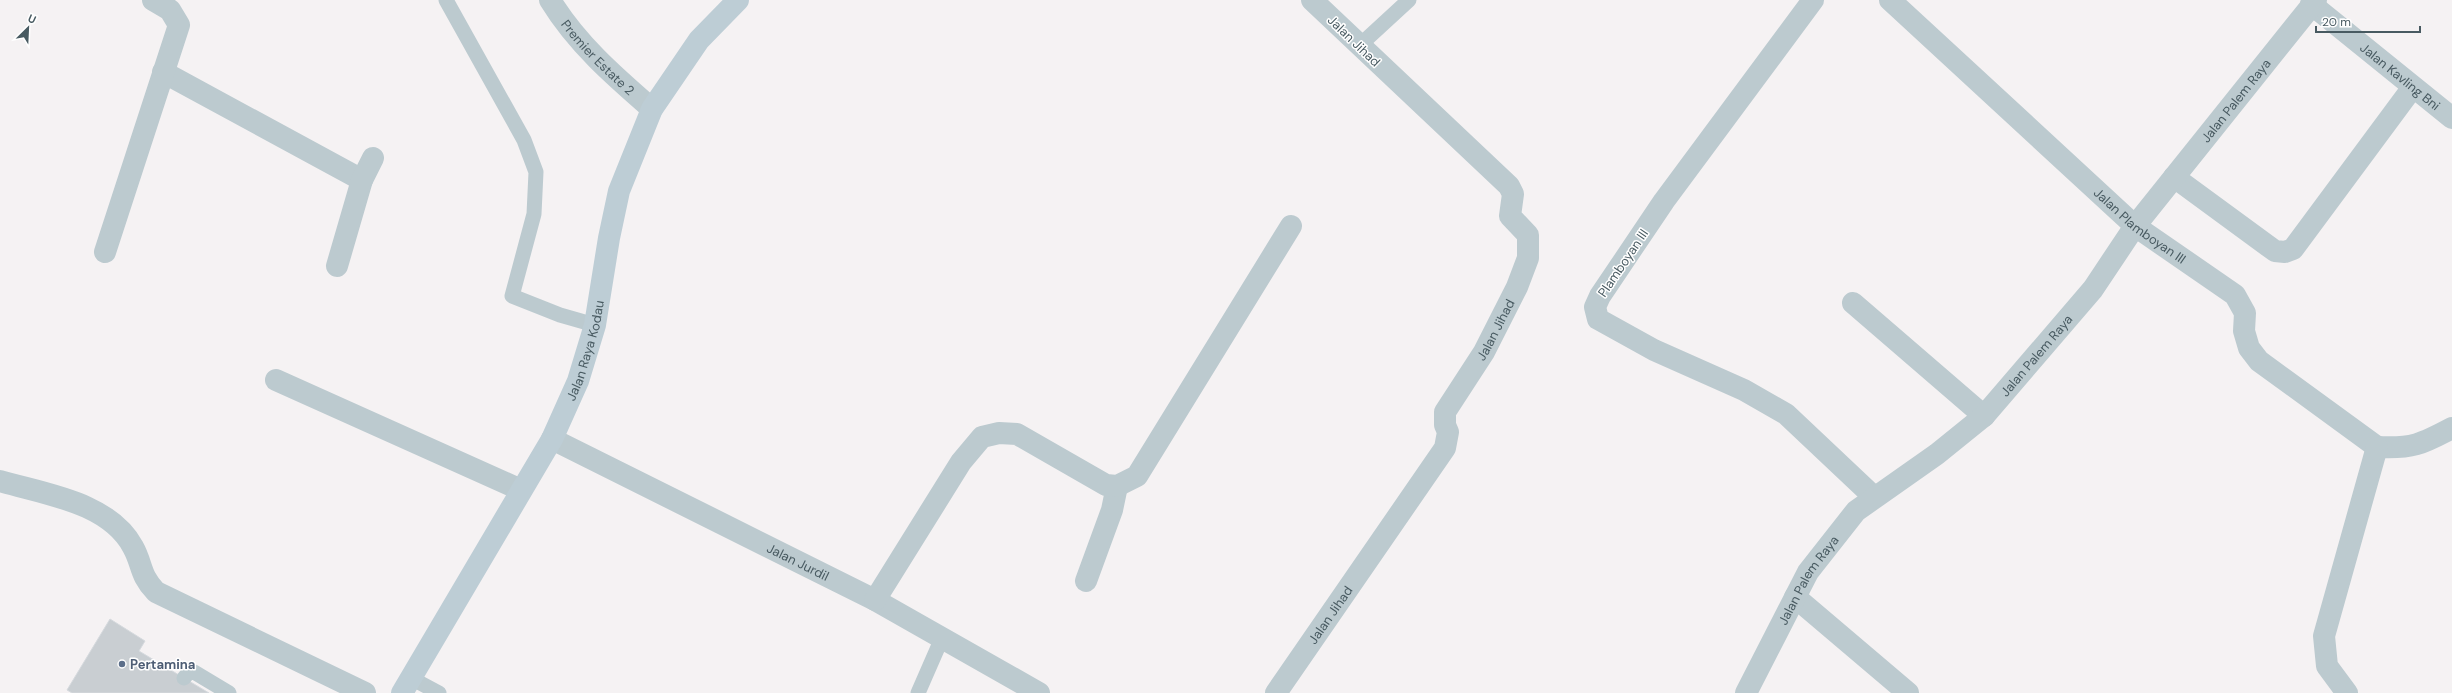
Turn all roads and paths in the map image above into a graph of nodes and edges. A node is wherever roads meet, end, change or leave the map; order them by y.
1 (153, 0) edge
2 (446, 0) edge
3 (550, 0) edge
4 (738, 0) edge
5 (1312, 0) edge
6 (1409, 0) edge
7 (1812, 0) edge
8 (1890, 0) edge
9 (2314, 2) edge
10 (1359, 46) junction
11 (163, 72) junction
12 (2413, 87) junction
13 (652, 109) junction
14 (2452, 118) edge
15 (373, 158) dead end
16 (2174, 176) junction
17 (362, 180) junction
18 (1291, 226) dead end
19 (2135, 226) junction
20 (105, 252) dead end
21 (337, 266) dead end
22 (1853, 303) dead end
23 (595, 325) junction
24 (276, 380) dead end
25 (1984, 416) junction
26 (2452, 428) edge
27 (552, 439) junction
28 (2377, 447) junction
29 (0, 481) edge
30 (1117, 486) junction
31 (521, 490) junction
32 (1874, 497) junction
33 (1086, 581) dead end
34 (1795, 597) junction
35 (875, 600) junction
36 (942, 638) junction
37 (184, 678) dead end
38 (407, 685) edge
39 (229, 693) edge
40 (365, 693) edge
41 (439, 693) edge
42 (918, 693) edge
43 (1039, 693) edge
44 (1276, 693) edge
45 (1746, 693) edge
46 (1908, 693) edge
47 (2347, 693) edge

1 - 11 street
2 - 23 lane
3 - 13 street, Premier Estate 2
4 - 13 street, Jalan Raya Kodau
5 - 10 street, Jalan Jihad
6 - 10 lane
7 - 32 street, Plamboyan III
8 - 19 street, Jalan Plamboyan III
9 - 12 street, Jalan Kavling Bni
9 - 16 street, Jalan Palem Raya
10 - 44 street, Jalan Jihad
11 - 17 street
11 - 20 street
12 - 14 street, Jalan Kavling Bni
12 - 16 street
13 - 23 street, Jalan Raya Kodau
15 - 17 street
16 - 19 street, Jalan Palem Raya
17 - 21 street
18 - 30 street
19 - 25 street, Jalan Palem Raya
19 - 28 street, Jalan Plamboyan III
22 - 25 street
23 - 27 street, Jalan Raya Kodau
24 - 31 street
25 - 32 street, Jalan Palem Raya
26 - 28 street
27 - 31 street, Jalan Raya Kodau
27 - 35 street, Jalan Jurdil
28 - 47 street
29 - 40 street
30 - 33 street
30 - 35 street
31 - 38 street, Jalan Raya Kodau
32 - 34 street, Jalan Palem Raya
34 - 45 street, Jalan Palem Raya
34 - 46 street
35 - 36 street, Jalan Jurdil
36 - 42 lane
36 - 43 street, Jalan Jurdil
37 - 39 lane
38 - 41 lane

